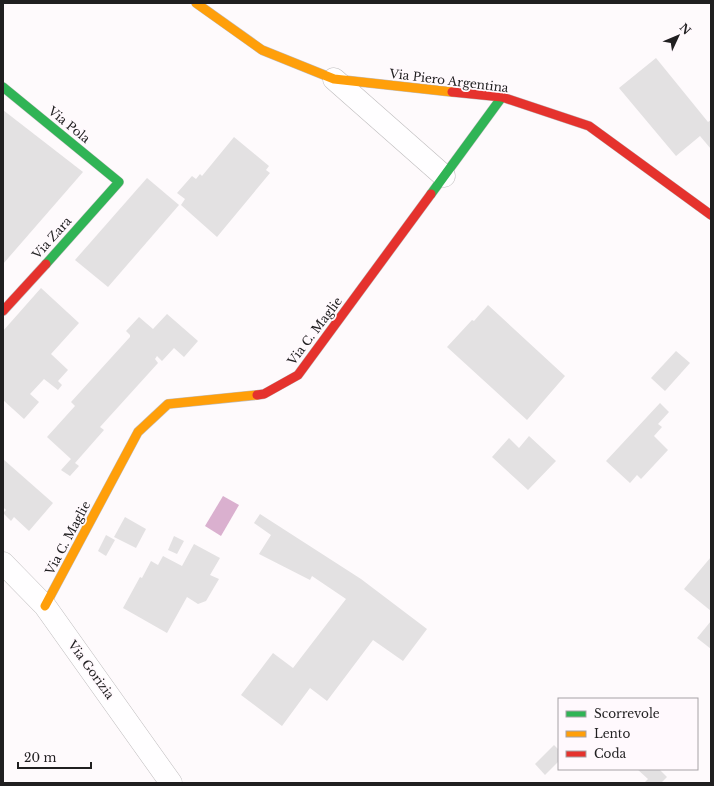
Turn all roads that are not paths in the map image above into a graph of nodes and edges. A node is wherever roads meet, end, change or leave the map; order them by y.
1 (196, 3) edge
2 (334, 79) junction
3 (3, 87) edge
4 (502, 98) junction
5 (444, 176) junction
6 (119, 182) joint
7 (711, 214) edge
8 (3, 311) edge
9 (3, 563) edge
10 (45, 606) junction
11 (171, 783) edge

1 - 2 street, Via Piero Argentina
2 - 4 street, Via Piero Argentina
2 - 5 street
3 - 6 street, Via Pola
4 - 5 street, Via C. Maglie
4 - 7 street, Via Piero Argentina
5 - 10 street, Via C. Maglie
6 - 8 street, Via Zara
9 - 10 street, Via Gorizia
10 - 11 street, Via Gorizia

